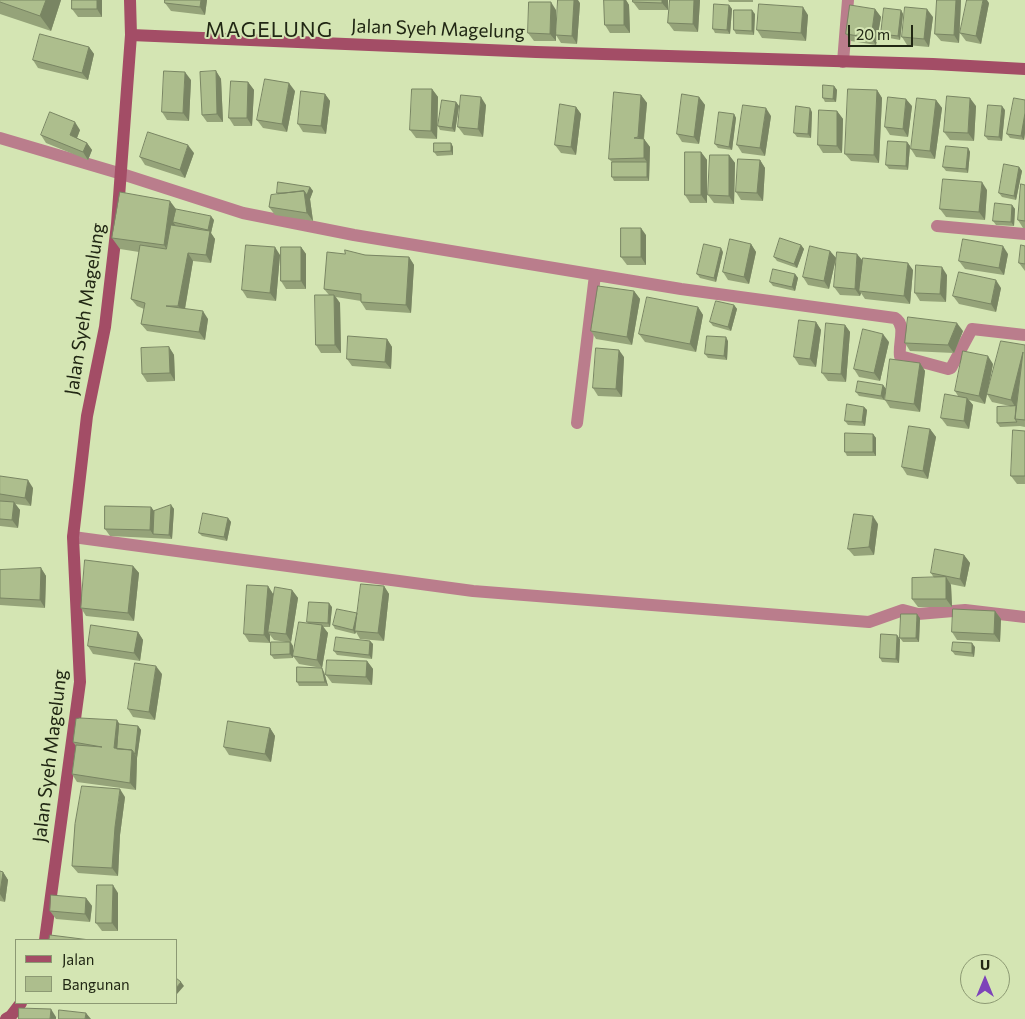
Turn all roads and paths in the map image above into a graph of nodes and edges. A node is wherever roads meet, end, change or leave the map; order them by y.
1 (130, 0) edge
2 (848, 0) edge
3 (131, 35) junction
4 (844, 62) junction
5 (1025, 69) edge
6 (0, 138) edge
7 (122, 174) junction
8 (936, 226) dead end
9 (1025, 234) edge
10 (595, 275) junction
11 (1025, 335) edge
12 (577, 423) dead end
13 (73, 537) junction
14 (1025, 617) edge
15 (45, 939) edge
16 (20, 1004) edge
17 (6, 1019) edge

1 - 3 street
2 - 4 street
3 - 4 street, Jalan Syeh Magelung
3 - 7 street, Jalan Syeh Magelung
4 - 5 street, Jalan Syeh Magelung
6 - 7 street
7 - 10 street
7 - 13 street, Jalan Syeh Magelung
8 - 9 street
10 - 11 street
10 - 12 street
13 - 14 street
13 - 15 street, Jalan Syeh Magelung
16 - 17 street

